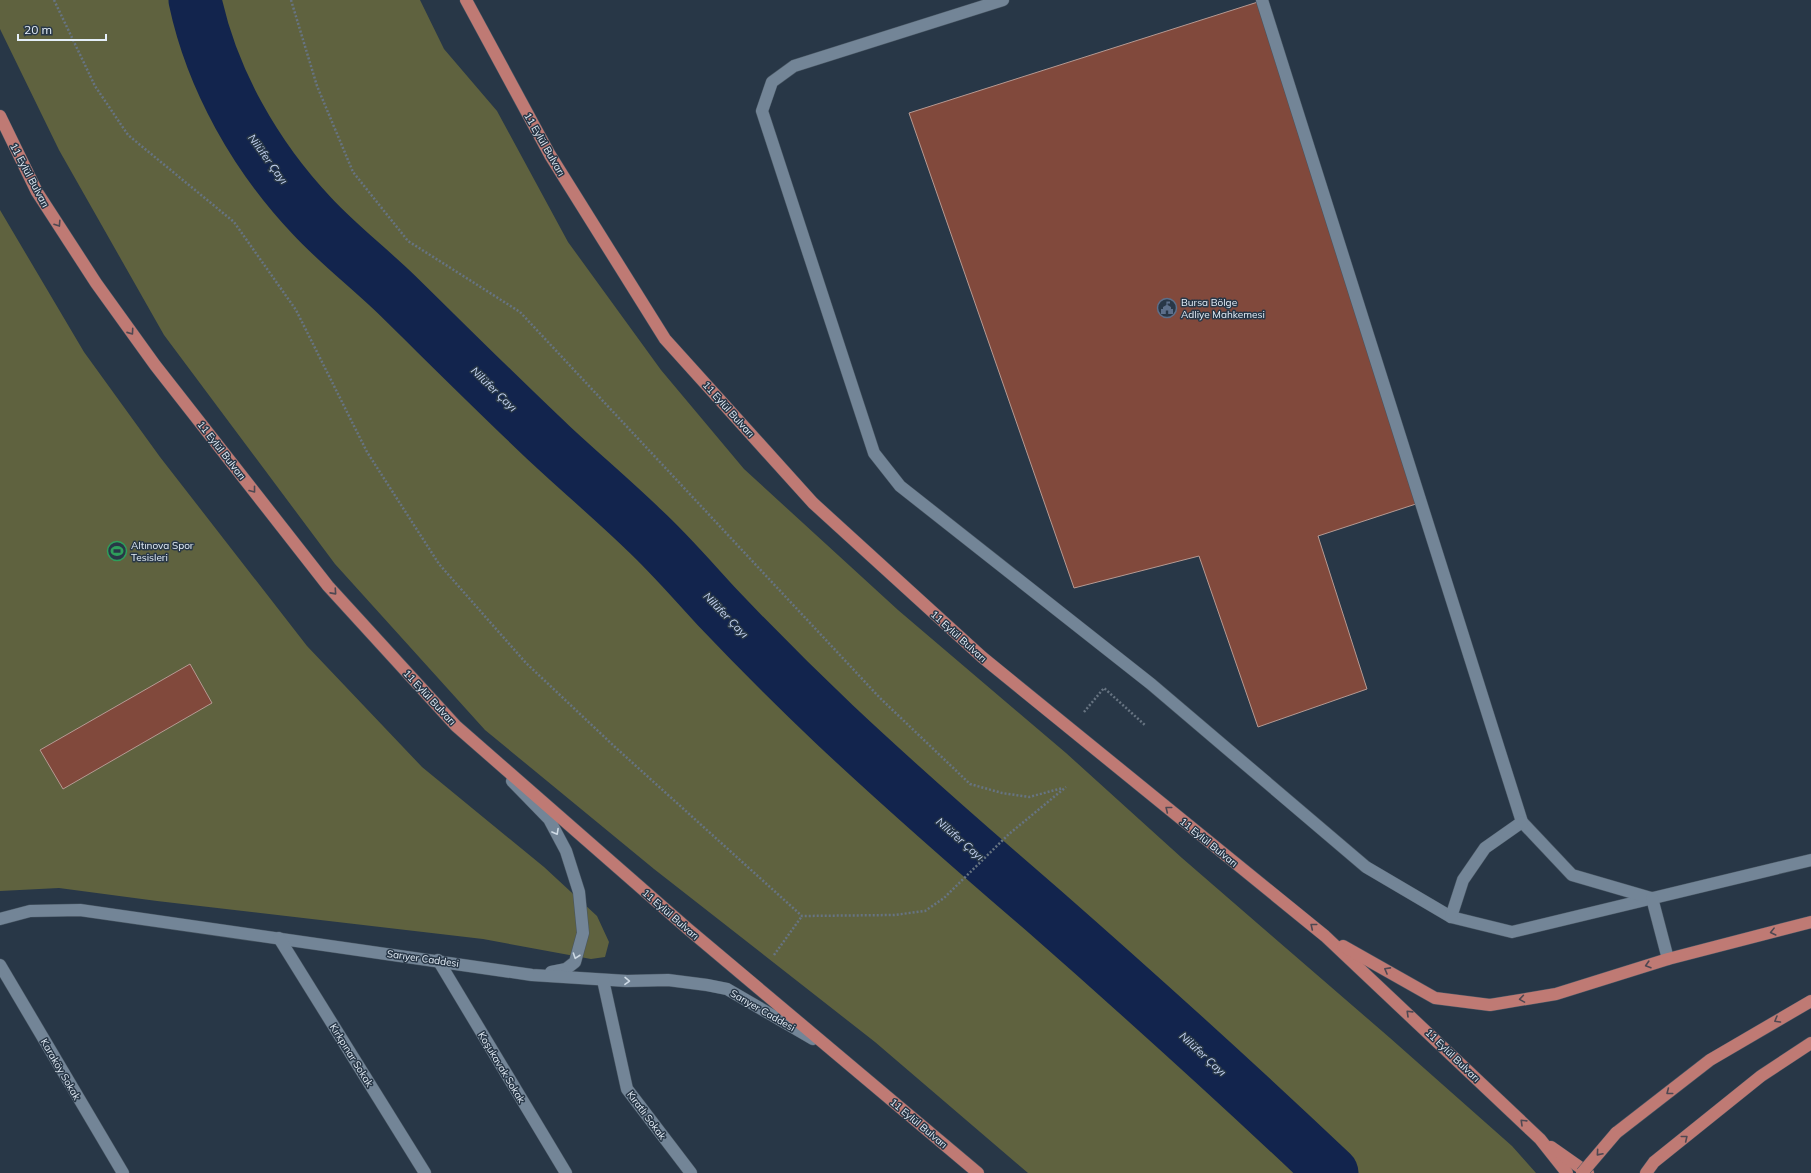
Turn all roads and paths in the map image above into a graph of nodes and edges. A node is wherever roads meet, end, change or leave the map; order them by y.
1 (54, 0) edge
2 (291, 0) edge
3 (466, 0) edge
4 (1003, 0) edge
5 (1262, 0) edge
6 (0, 116) edge
7 (1146, 726) dead end
8 (1070, 729) junction
9 (463, 732) junction
10 (1522, 822) junction
11 (1811, 860) edge
12 (1652, 898) junction
13 (802, 916) junction
14 (1451, 917) junction
15 (0, 918) edge
16 (1811, 922) edge
17 (1325, 936) junction
18 (279, 938) junction
19 (774, 955) dead end
20 (1668, 959) junction
21 (438, 960) junction
22 (0, 965) edge
23 (532, 975) junction
24 (603, 980) junction
25 (1811, 1001) edge
26 (1811, 1043) edge
27 (832, 1049) junction
28 (1540, 1139) junction
29 (123, 1173) edge
30 (425, 1173) edge
31 (566, 1173) edge
32 (691, 1173) edge
33 (978, 1173) edge
34 (1566, 1173) edge
35 (1582, 1173) edge
36 (1588, 1173) edge
37 (1646, 1173) edge

1 - 13 path
2 - 13 path
3 - 8 main road, 11 Eylül Bulvarı
4 - 14 street
5 - 10 street
6 -> 9 main road, 11 Eylül Bulvarı
7 - 8 path
17 -> 8 main road, 11 Eylül Bulvarı
9 -> 23 street
9 - 27 main road, 11 Eylül Bulvarı
10 - 12 street
10 - 14 street
11 - 12 street
12 - 14 street
12 - 20 street
13 - 19 path
15 - 18 street, Sarıyer Caddesi
16 -> 20 main road
20 -> 17 main road
28 -> 17 main road, 11 Eylül Bulvarı
18 - 21 street, Sarıyer Caddesi
18 - 30 street, Kırkpınar Sokak
21 - 23 street, Sarıyer Caddesi
21 - 31 street, Koşukavak Sokak
22 - 29 street, Karaköy Sokak
23 - 24 street, Sarıyer Caddesi
24 -> 27 street, Sarıyer Caddesi
24 - 32 street, Kıratlı Sokak
25 -> 35 main road, bridge
37 -> 26 main road
27 - 33 main road, 11 Eylül Bulvarı
28 - 34 main road, 11 Eylül Bulvarı
28 - 36 main road

